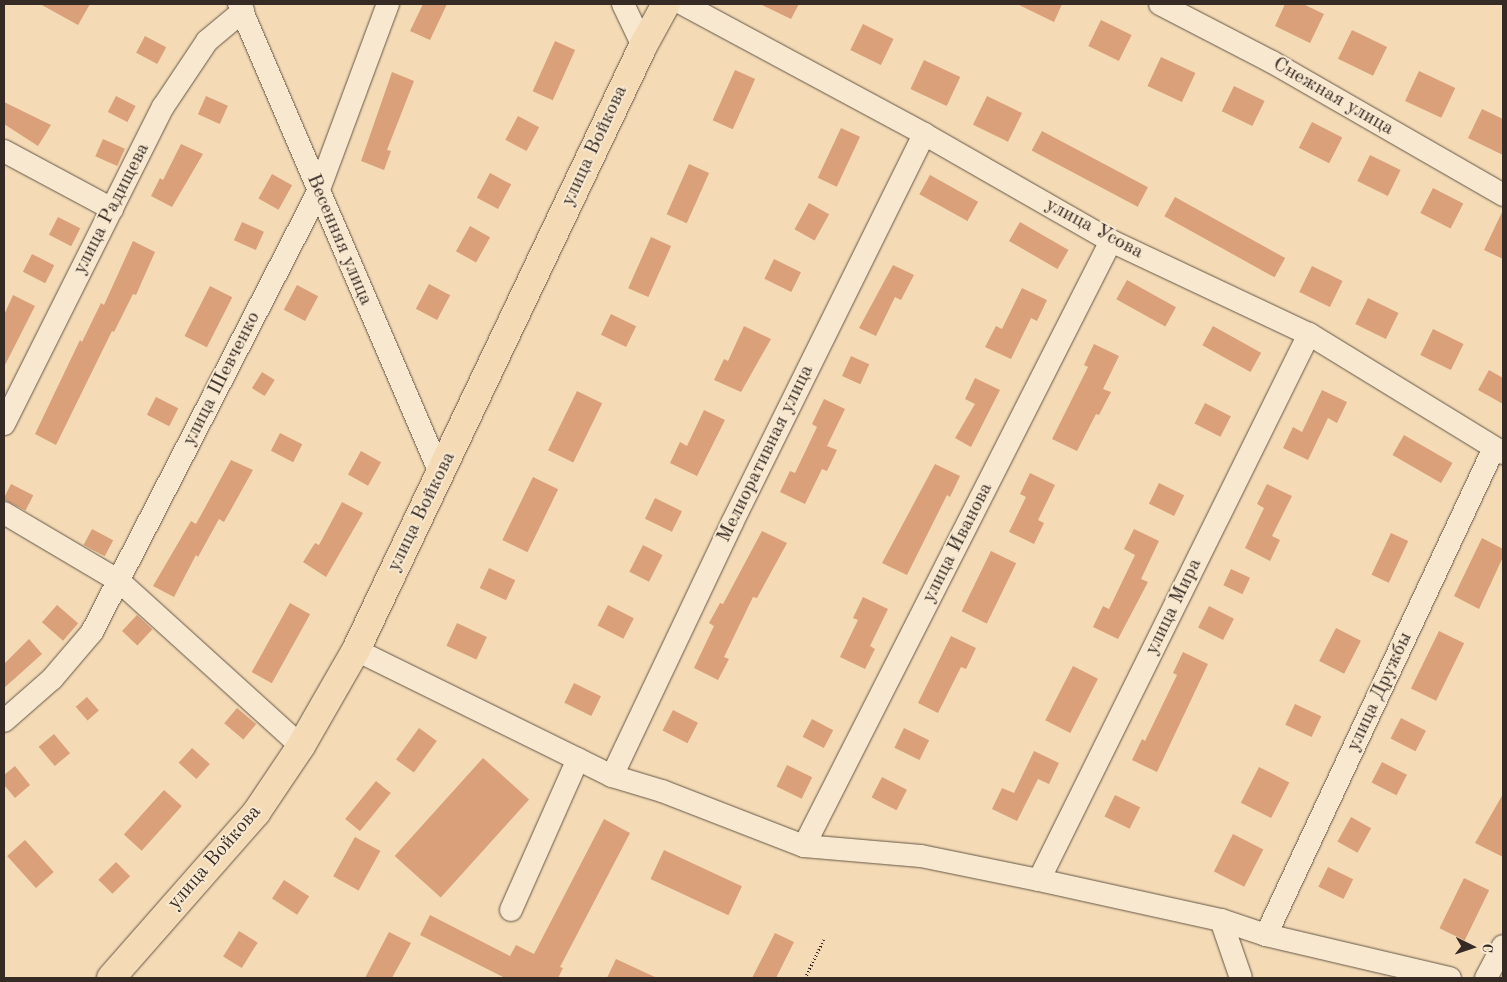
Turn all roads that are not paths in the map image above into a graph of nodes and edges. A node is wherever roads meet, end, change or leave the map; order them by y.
1 (388, 4) edge
2 (623, 4) edge
3 (666, 4) edge
4 (684, 4) edge
5 (1160, 4) edge
6 (241, 7) edge
7 (643, 46) junction
8 (924, 134) junction
9 (4, 151) edge
10 (318, 192) junction
11 (1503, 195) edge
12 (112, 209) junction
13 (1111, 241) junction
14 (1309, 334) junction
15 (4, 424) edge
16 (1499, 451) edge
17 (441, 475) junction
18 (4, 513) edge
19 (119, 581) junction
20 (356, 650) junction
21 (4, 722) edge
22 (301, 746) junction
23 (578, 760) junction
24 (612, 776) junction
25 (804, 846) junction
26 (1040, 880) junction
27 (511, 910) dead end
28 (1222, 920) junction
29 (1266, 935) junction
30 (1503, 946) edge
31 (112, 978) edge
32 (1241, 978) edge
33 (1450, 978) edge
34 (1486, 978) edge

1 - 10 street, улица Шевченко
2 - 7 street
3 - 7 main road, улица Войкова
4 - 8 street, улица Усова
5 - 11 street, Снежная улица
6 - 10 street, Весенняя улица
6 - 12 street, улица Радищева
7 - 17 main road, улица Войкова
8 - 13 street, улица Усова
8 - 24 street, Мелиоративная улица
9 - 12 street
10 - 17 street, Весенняя улица
10 - 19 street, улица Шевченко
12 - 15 street, улица Радищева
13 - 14 street, улица Усова
13 - 25 street, улица Иванова
14 - 16 street, улица Усова
14 - 26 street, улица Мира
16 - 29 street, улица Дружбы
17 - 20 main road, улица Войкова
18 - 19 street
19 - 21 street, улица Шевченко
19 - 22 street
20 - 22 main road, улица Войкова
20 - 23 street
22 - 31 main road, улица Войкова
23 - 24 street
23 - 27 street
24 - 25 street
25 - 26 street
26 - 28 street
28 - 29 street
28 - 32 street
29 - 33 street
30 - 34 street

